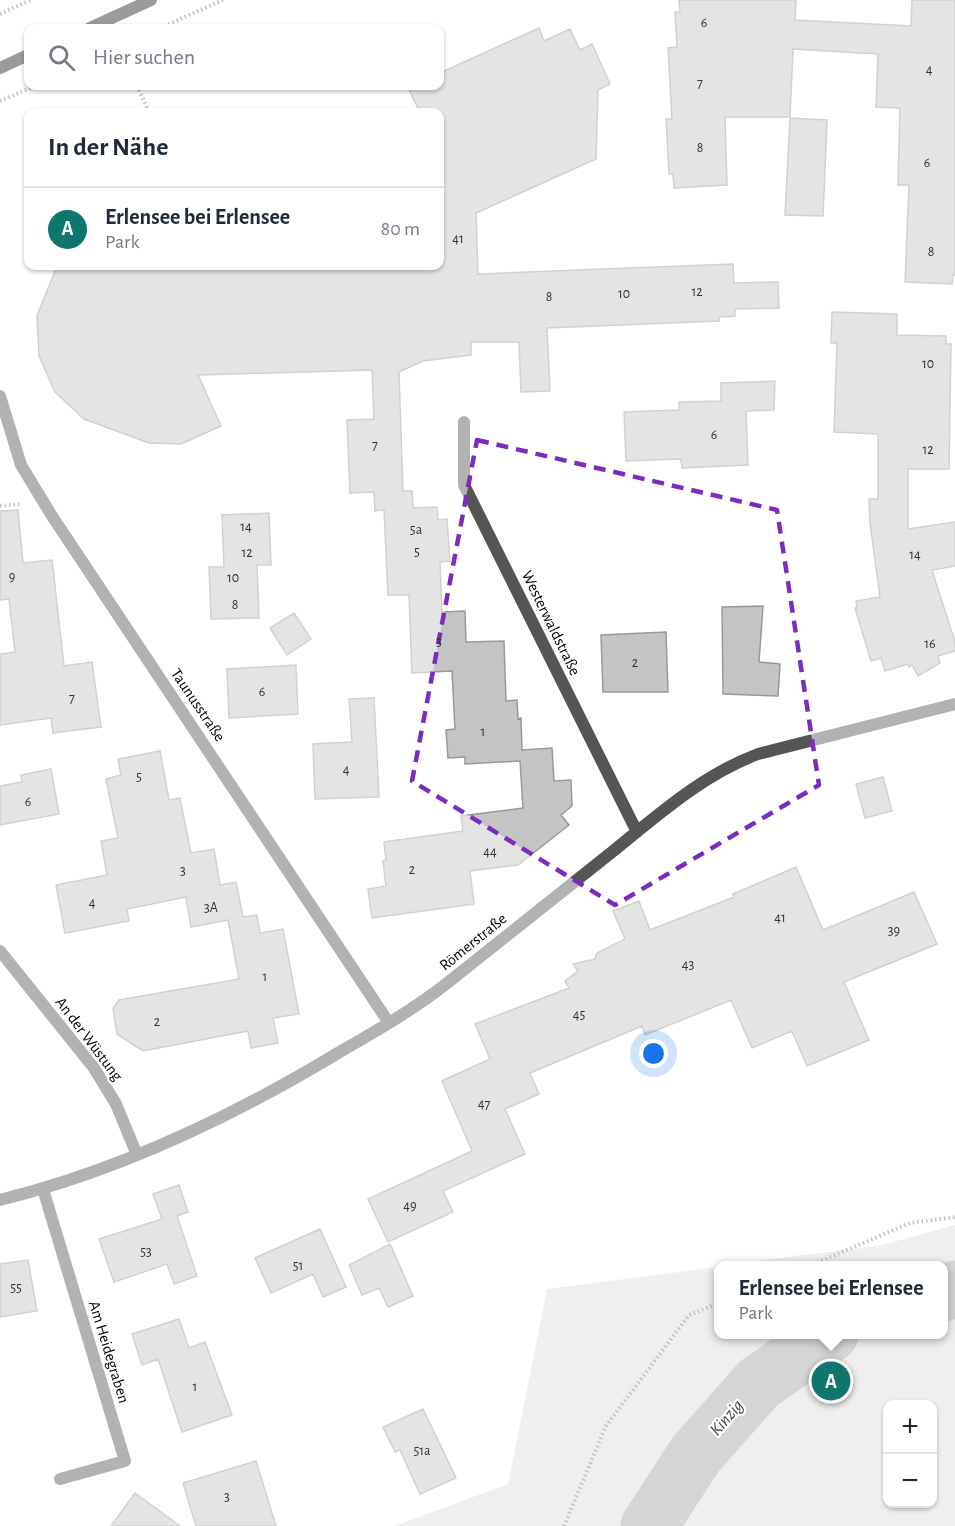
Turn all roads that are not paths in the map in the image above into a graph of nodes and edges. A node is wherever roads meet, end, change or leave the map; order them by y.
1 (151, 0) edge
2 (99, 24) edge
3 (24, 58) edge
4 (0, 68) edge
5 (0, 396) edge
6 (464, 422) dead end
7 (955, 704) edge
8 (637, 832) junction
9 (0, 951) edge
10 (389, 1023) junction
11 (137, 1155) junction
12 (43, 1189) junction
13 (0, 1200) edge
14 (60, 1479) dead end

1 - 2 main road
3 - 4 main road
5 - 10 street, Taunusstraße
6 - 8 street, Westerwaldstraße
7 - 8 street, Römerstraße
8 - 10 street, Römerstraße
9 - 11 street, An der Wüstung
10 - 11 street, Römerstraße
11 - 12 street, Römerstraße
12 - 13 street, Römerstraße
12 - 14 street, Am Heidegraben

